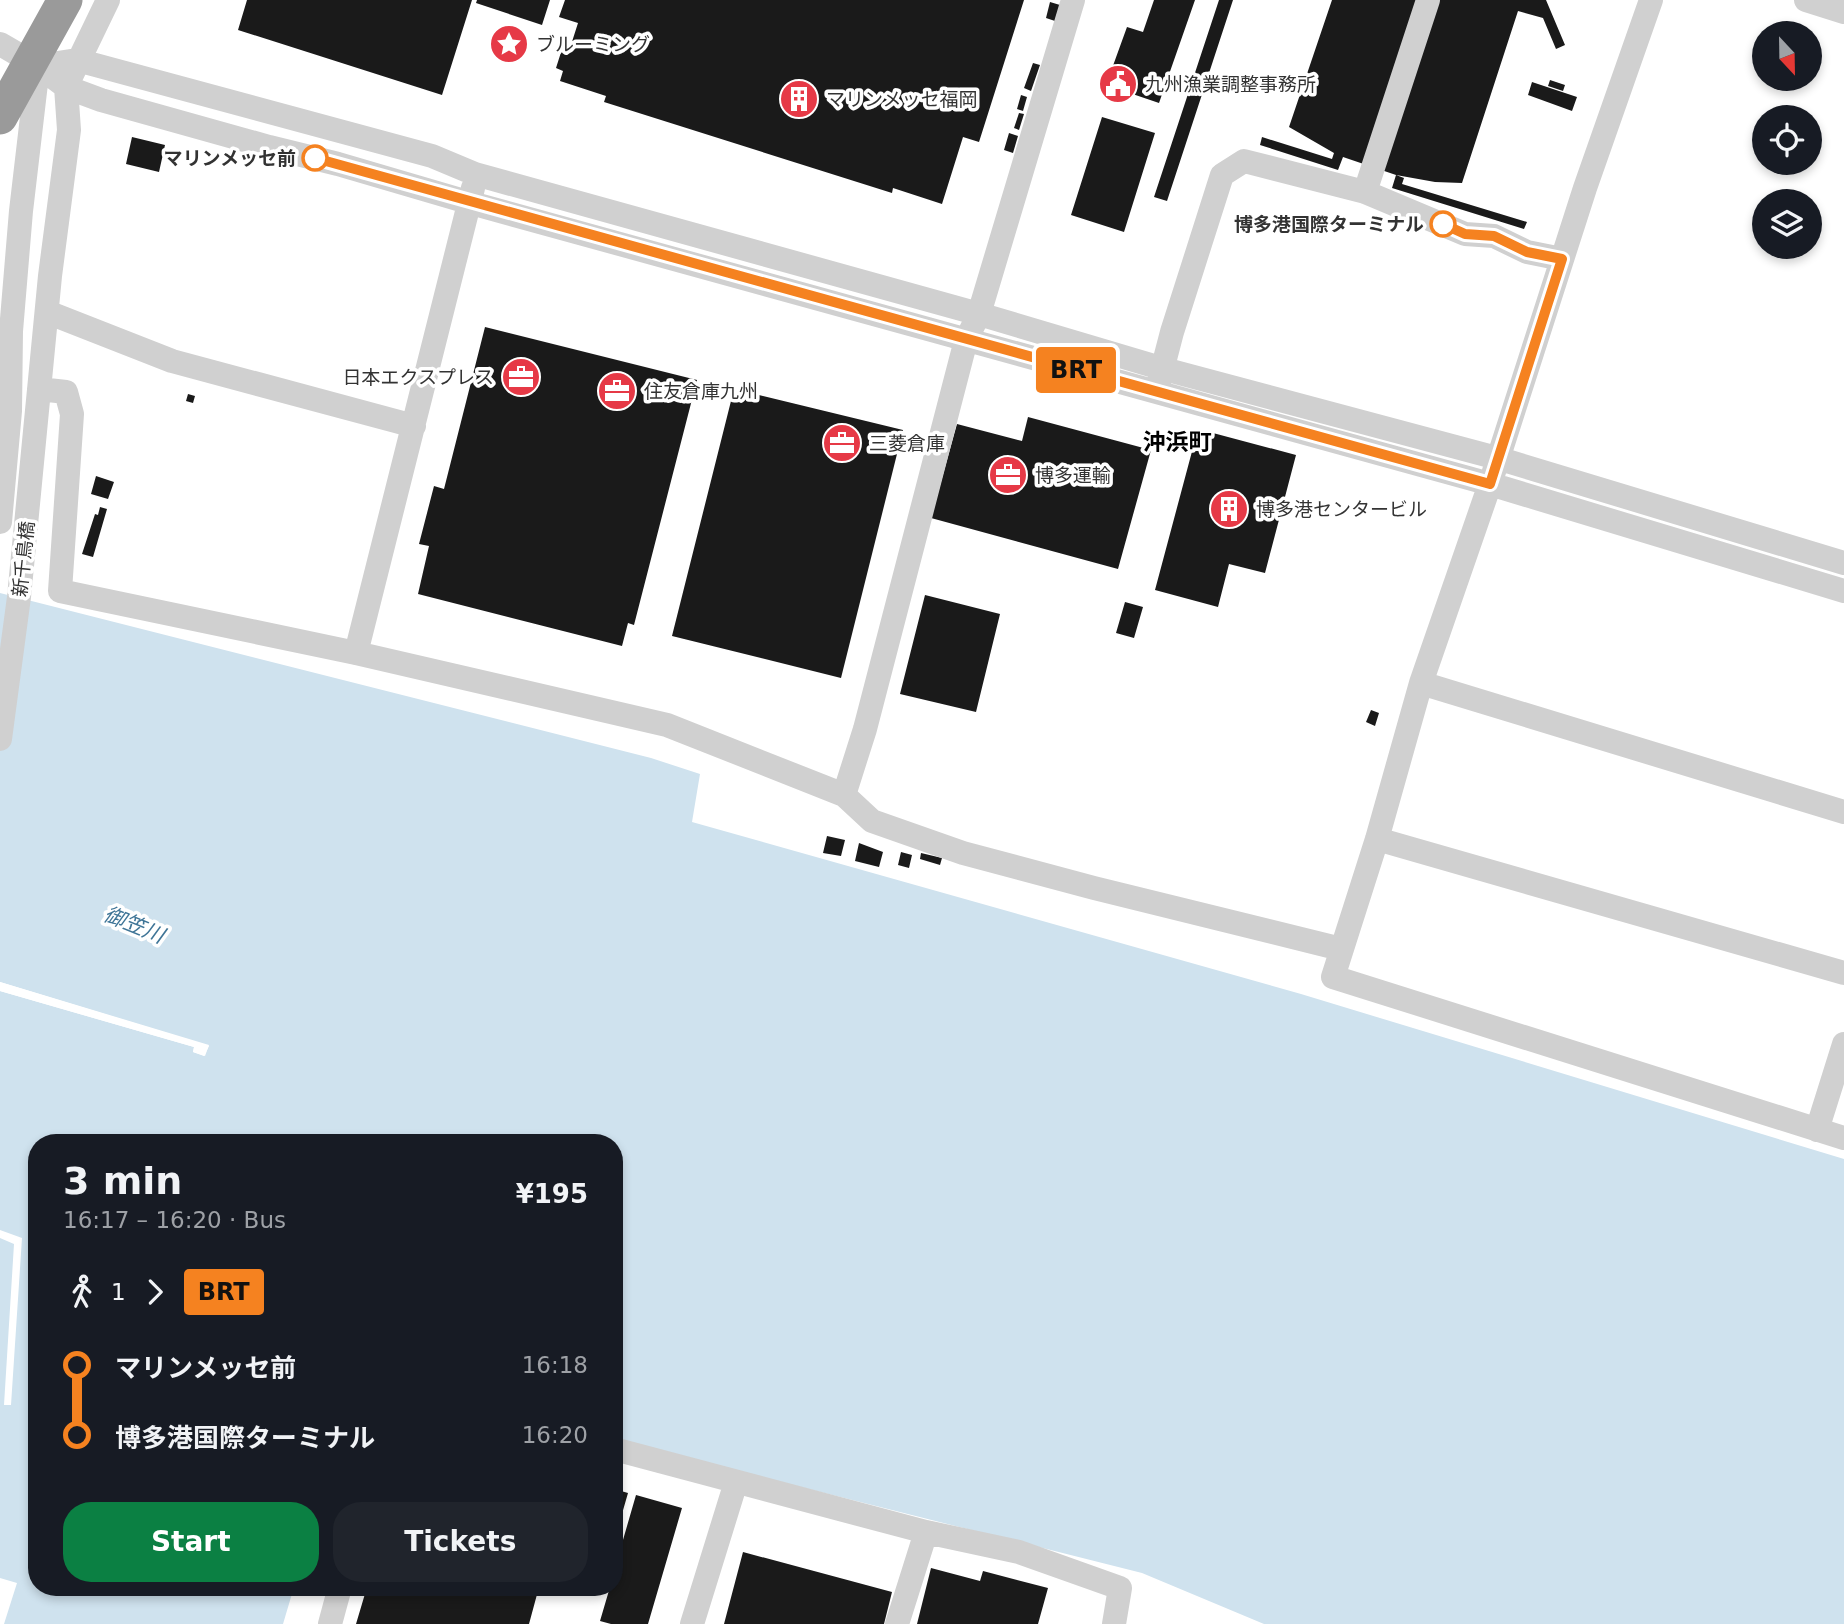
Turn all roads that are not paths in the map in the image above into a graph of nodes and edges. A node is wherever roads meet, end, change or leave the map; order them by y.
1 (47, 0) edge
2 (66, 0) edge
3 (108, 0) edge
4 (1073, 0) edge
5 (1428, 0) edge
6 (1651, 0) edge
7 (1806, 0) edge
8 (1844, 12) edge
9 (0, 44) edge
10 (77, 60) junction
11 (38, 66) junction
12 (0, 82) edge
13 (66, 87) junction
14 (0, 96) edge
15 (0, 117) edge
16 (475, 174) junction
17 (1365, 192) junction
18 (471, 203) junction
19 (1562, 259) junction
20 (47, 312) junction
21 (979, 314) junction
22 (966, 340) junction
23 (1164, 369) junction
24 (39, 389) junction
25 (1155, 392) junction
26 (414, 426) junction
27 (1497, 458) junction
28 (1490, 484) junction
29 (1, 512) edge
30 (1844, 564) edge
31 (1844, 590) edge
32 (356, 653) junction
33 (1421, 683) junction
34 (0, 739) edge
35 (844, 795) junction
36 (1844, 811) edge
37 (1377, 839) junction
38 (1341, 949) junction
39 (1844, 973) edge
40 (1844, 1044) edge
41 (1817, 1130) junction
42 (1844, 1138) edge
43 (623, 1451) edge
44 (736, 1482) junction
45 (926, 1532) junction
46 (338, 1596) edge
47 (330, 1624) edge
48 (692, 1624) edge
49 (898, 1624) edge
50 (1114, 1624) edge

1 - 12 highway
2 - 11 street
2 - 14 highway, bridge
2 - 15 highway, bridge
3 - 10 street
4 - 21 street
5 - 17 street
6 - 19 street
7 - 8 street
9 - 11 street
10 - 11 street
10 - 13 street
10 - 16 street
11 - 13 street
11 - 29 street
13 - 18 street
13 - 20 street, 新千鳥橋
16 - 18 street
16 - 21 street
17 - 19 street
17 - 23 street
18 - 22 street
18 - 26 street
19 - 27 street
20 - 24 street, 新千鳥橋
20 - 26 street
21 - 22 street
21 - 23 street
22 - 25 street
22 - 35 street
23 - 25 street
23 - 27 street
24 - 32 street
24 - 34 street, 新千鳥橋
25 - 28 street
26 - 32 street
27 - 28 street
27 - 30 street
28 - 31 street
28 - 33 street
32 - 35 street
33 - 36 street
33 - 37 street
35 - 38 street
37 - 38 street
37 - 39 street
38 - 41 street
40 - 41 street
41 - 42 street
43 - 44 street
44 - 45 street
44 - 48 street
45 - 49 street
45 - 50 street
46 - 47 street

